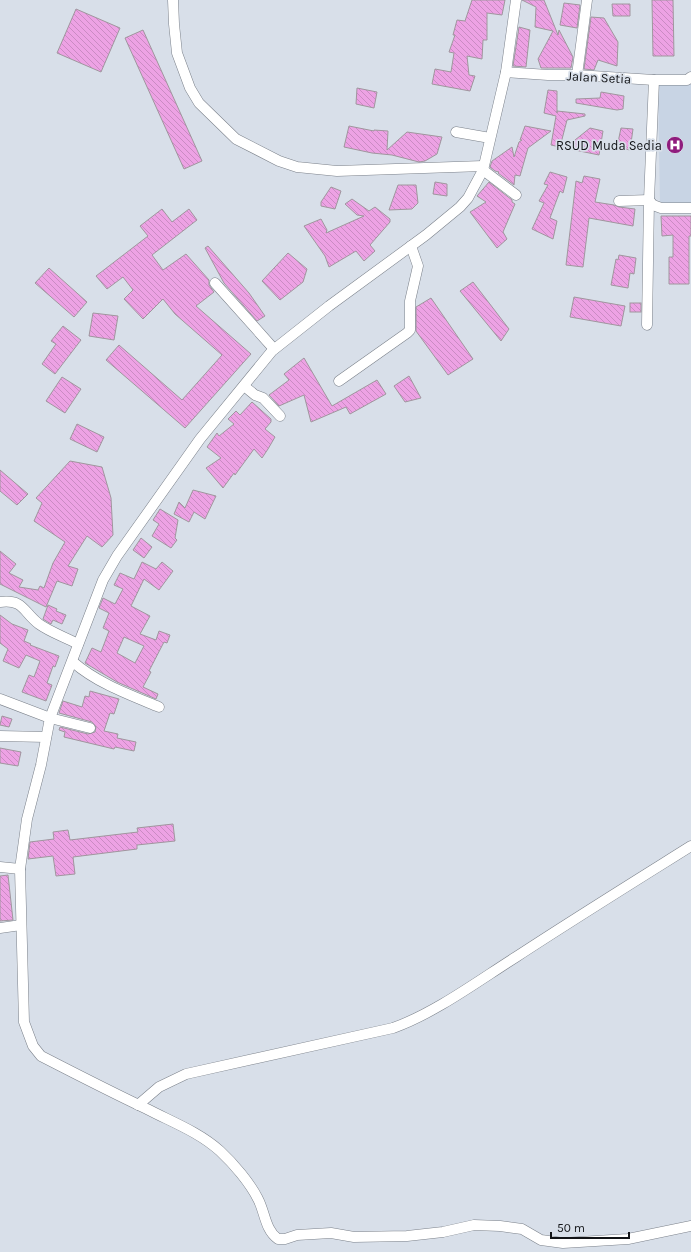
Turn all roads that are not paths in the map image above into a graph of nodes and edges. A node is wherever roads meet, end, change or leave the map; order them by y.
1 (173, 0) edge
2 (516, 0) edge
3 (587, 0) edge
4 (506, 72) junction
5 (577, 75) junction
6 (691, 77) edge
7 (654, 80) junction
8 (456, 132) dead end
9 (490, 138) junction
10 (483, 168) junction
11 (516, 195) dead end
12 (649, 200) junction
13 (619, 201) dead end
14 (691, 208) edge
15 (411, 246) junction
16 (215, 283) dead end
17 (648, 325) dead end
18 (274, 349) junction
19 (339, 381) dead end
20 (244, 386) junction
21 (280, 416) dead end
22 (0, 602) edge
23 (78, 644) junction
24 (73, 662) junction
25 (0, 699) edge
26 (159, 708) dead end
27 (50, 718) junction
28 (90, 728) dead end
29 (0, 736) edge
30 (46, 737) junction
31 (691, 846) edge
32 (0, 867) edge
33 (20, 869) junction
34 (21, 925) junction
35 (0, 928) edge
36 (138, 1105) junction
37 (691, 1226) edge

1 - 10 street
2 - 4 street
3 - 5 street
4 - 5 street, Jalan Setia
4 - 9 street
5 - 7 street, Jalan Setia
6 - 7 street, Jalan Setia
7 - 12 street
8 - 9 street
9 - 10 street
10 - 11 street
10 - 15 street
12 - 13 street
12 - 14 street
12 - 17 street
15 - 18 street
15 - 19 street
16 - 18 street
18 - 20 street
20 - 21 street
20 - 23 street
22 - 23 street
23 - 24 street
24 - 26 street
24 - 27 street
25 - 27 street
27 - 28 street
27 - 30 street
29 - 30 street
30 - 33 street
31 - 36 street
32 - 33 street
33 - 34 street
34 - 35 street
34 - 36 street
36 - 37 street

